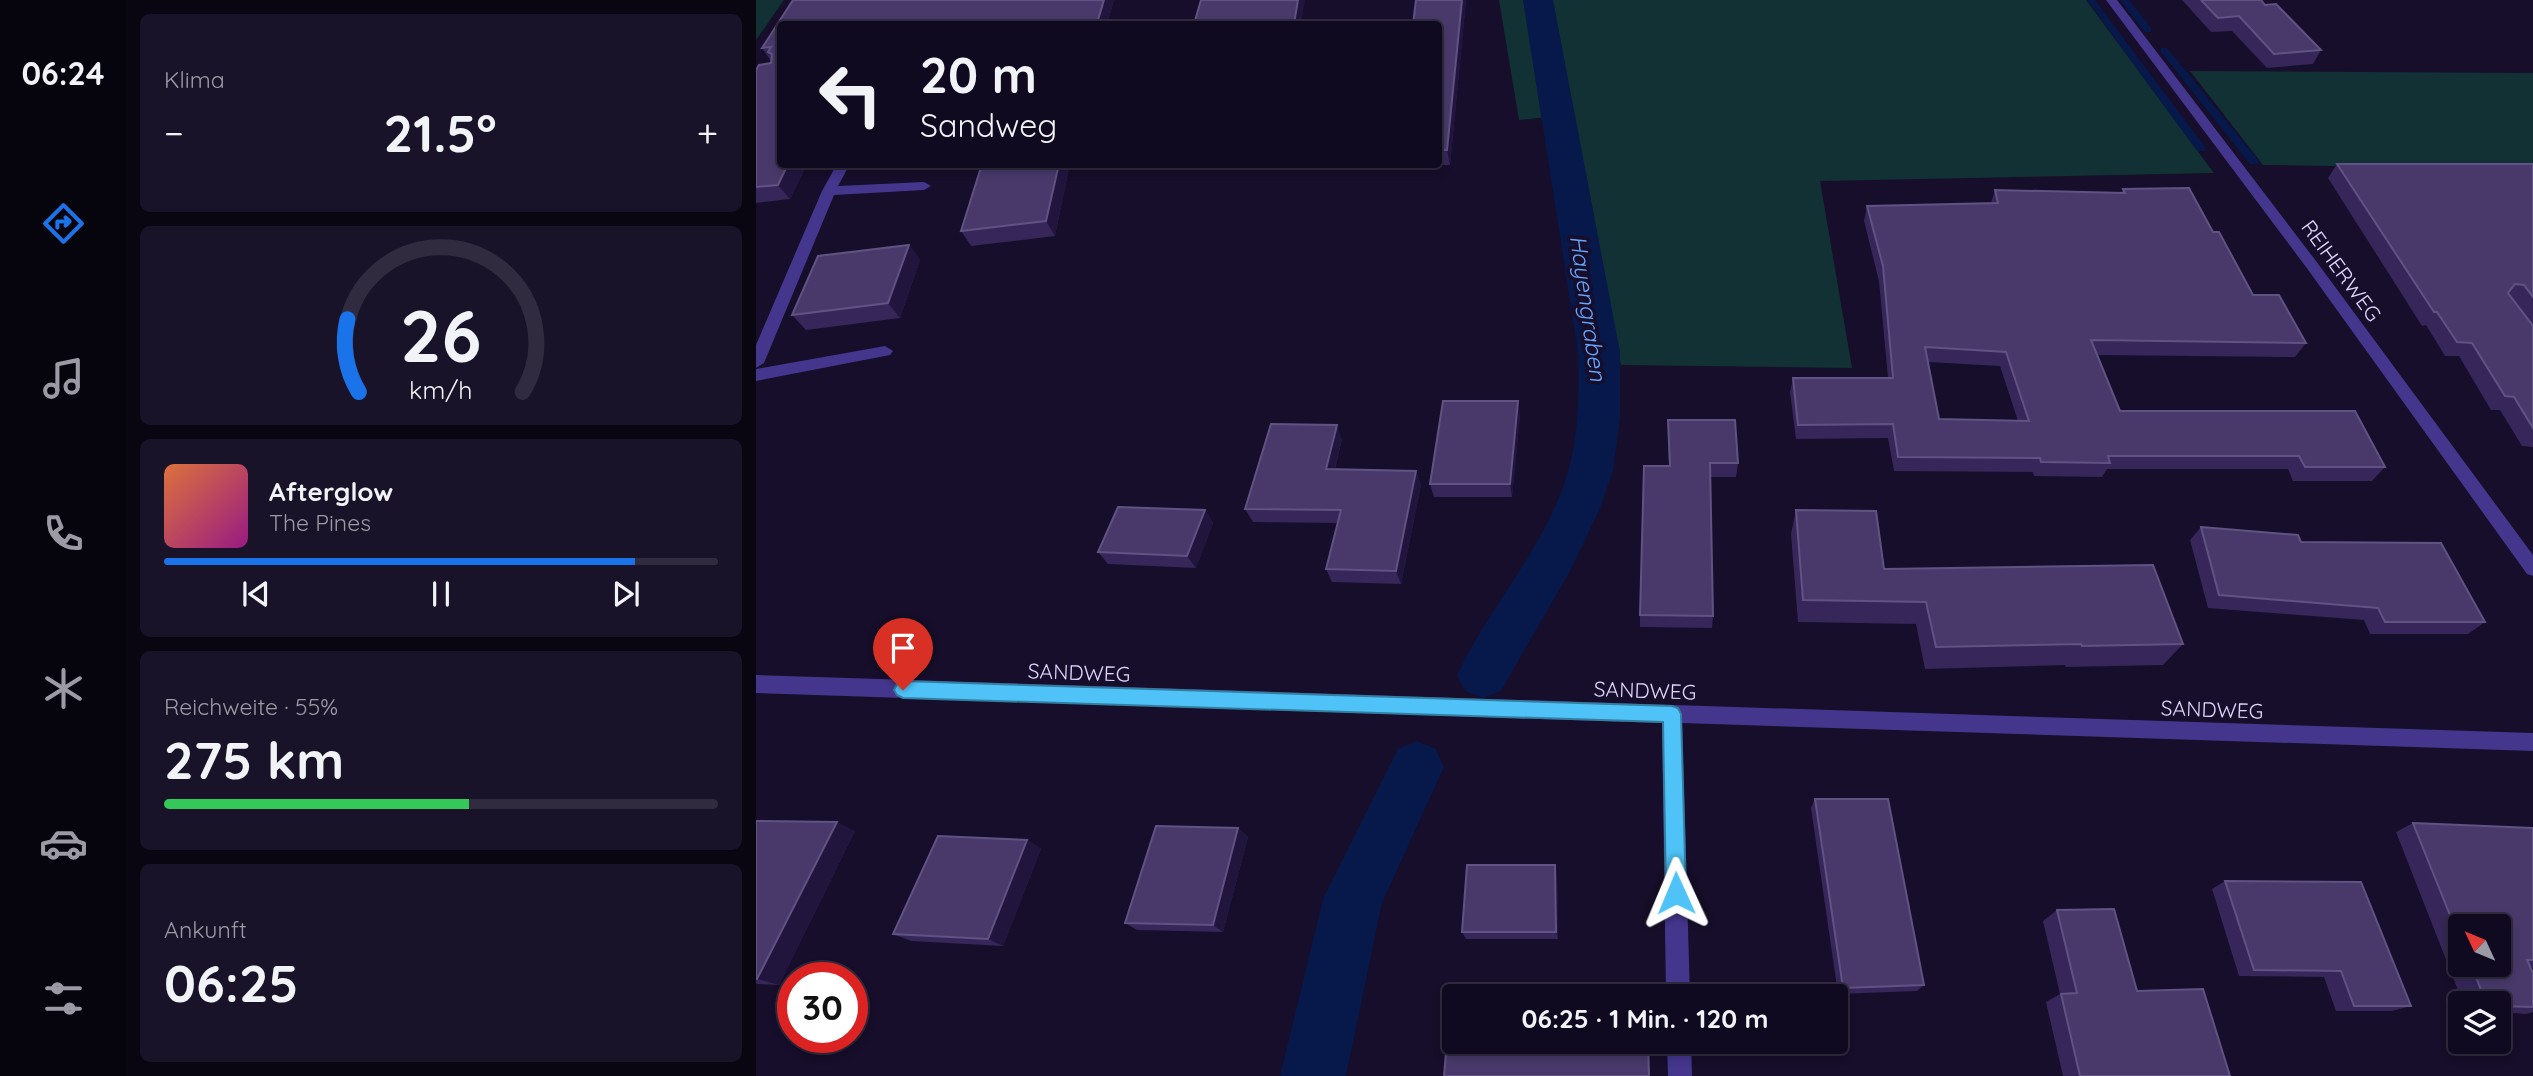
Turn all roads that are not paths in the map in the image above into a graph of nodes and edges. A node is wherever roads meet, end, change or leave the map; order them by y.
1 (2111, 0) edge
2 (842, 168) edge
3 (924, 186) dead end
4 (829, 191) junction
5 (885, 351) dead end
6 (756, 362) edge
7 (756, 375) edge
8 (2533, 569) edge
9 (756, 684) edge
10 (1672, 714) junction
11 (2533, 742) edge
12 (1678, 984) edge
13 (1679, 1054) edge
14 (1679, 1076) edge

1 - 8 street, REIHERWEG
2 - 4 street
3 - 4 street
4 - 6 street
5 - 7 street
9 - 10 street, SANDWEG
10 - 11 street, SANDWEG
10 - 12 street
13 - 14 street

